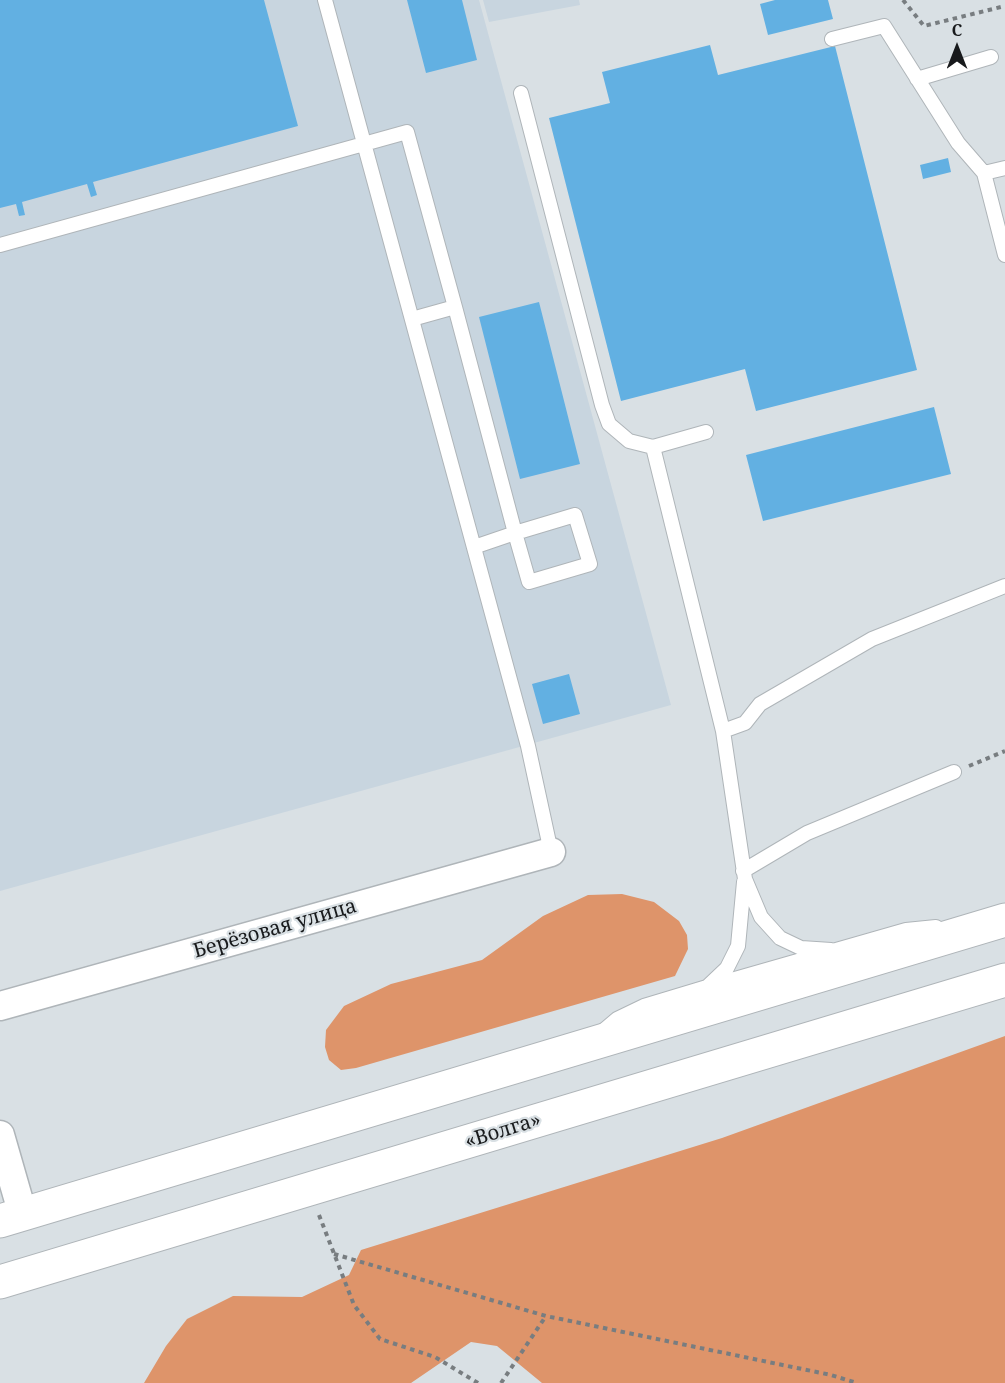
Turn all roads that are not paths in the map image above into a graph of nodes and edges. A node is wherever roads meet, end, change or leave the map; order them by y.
1 (325, 0) edge
2 (832, 39) dead end
3 (991, 57) dead end
4 (918, 79) junction
5 (521, 93) dead end
6 (364, 144) junction
7 (1005, 168) edge
8 (984, 173) junction
9 (0, 245) edge
10 (1005, 255) edge
11 (455, 307) junction
12 (412, 319) junction
13 (706, 432) dead end
14 (653, 447) junction
15 (515, 533) junction
16 (474, 547) junction
17 (1005, 586) edge
18 (723, 731) junction
19 (954, 772) road end
20 (551, 852) joint
21 (744, 875) junction
22 (991, 924) edge
23 (831, 950) junction
24 (1005, 981) edge
25 (707, 987) junction
26 (0, 1006) edge
27 (585, 1045) junction
28 (0, 1136) edge
29 (11, 1218) edge
30 (0, 1282) edge

1 - 6 lane
2 - 4 lane
3 - 4 lane
4 - 8 lane
5 - 14 lane
6 - 9 lane
6 - 11 lane
6 - 12 lane
7 - 8 lane
8 - 10 lane
11 - 12 lane
11 - 15 lane
12 - 16 lane
13 - 14 lane
14 - 18 lane
15 - 15 lane
15 - 16 lane
16 - 20 lane
17 - 18 lane
18 - 21 lane
19 - 21 lane
20 - 26 street, Берёзовая улица
21 - 23 lane
21 - 25 lane
22 - 23 lane
22 - 27 highway
23 - 25 lane
24 - 30 highway, «Волга»
25 - 27 lane
27 - 29 highway
28 - 29 street

